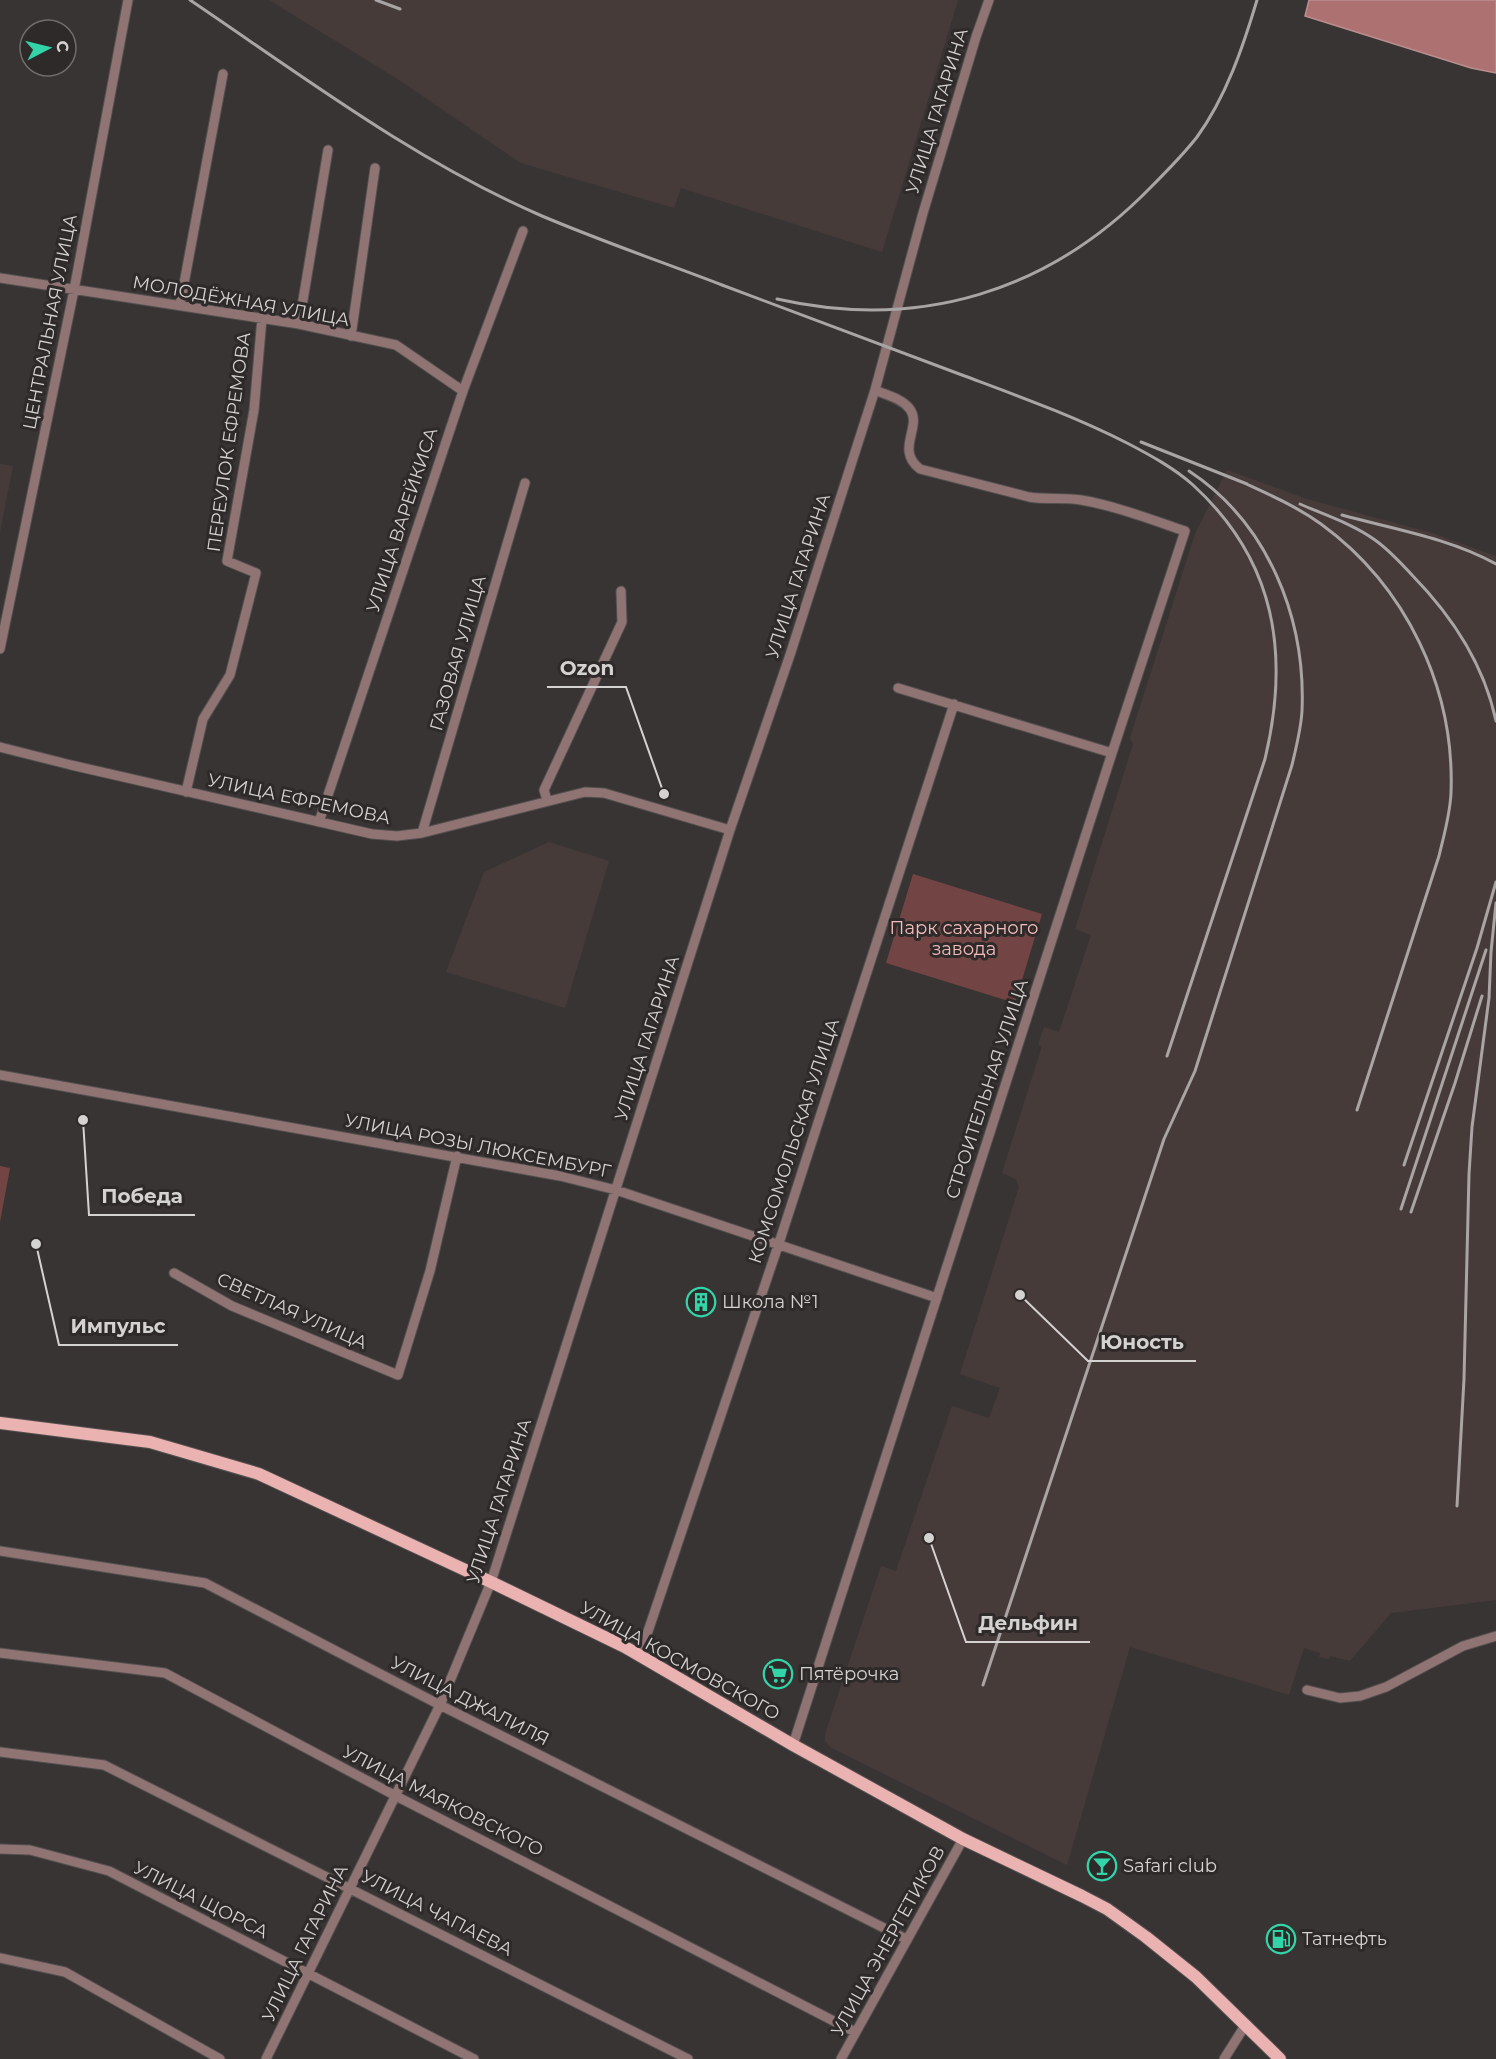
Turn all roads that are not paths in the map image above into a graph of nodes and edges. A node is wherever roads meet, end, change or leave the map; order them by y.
1 (128, 0) edge
2 (989, 0) edge
3 (223, 74) dead end
4 (328, 150) dead end
5 (375, 168) dead end
6 (523, 231) dead end
7 (0, 278) edge
8 (74, 290) junction
9 (180, 305) junction
10 (262, 318) junction
11 (299, 324) junction
12 (351, 336) junction
13 (875, 390) junction
14 (462, 391) junction
15 (525, 483) dead end
16 (621, 591) dead end
17 (0, 649) edge
18 (898, 688) dead end
19 (954, 704) junction
20 (0, 747) edge
21 (1112, 753) junction
22 (186, 792) junction
23 (547, 800) junction
24 (319, 822) junction
25 (730, 830) junction
26 (422, 833) junction
27 (0, 1075) edge
28 (457, 1156) junction
29 (616, 1190) junction
30 (779, 1243) junction
31 (174, 1273) dead end
32 (937, 1298) junction
33 (0, 1423) edge
34 (0, 1551) edge
35 (491, 1582) junction
36 (1496, 1636) edge
37 (0, 1653) edge
38 (640, 1655) junction
39 (1307, 1690) dead end
40 (440, 1705) junction
41 (793, 1745) junction
42 (0, 1752) edge
43 (396, 1796) junction
44 (963, 1839) junction
45 (0, 1849) edge
46 (350, 1887) junction
47 (906, 1939) junction
48 (0, 1958) edge
49 (308, 1973) junction
50 (1246, 2024) junction
51 (855, 2032) junction
52 (219, 2059) edge
53 (266, 2059) edge
54 (474, 2059) edge
55 (688, 2059) edge
56 (841, 2059) edge
57 (1224, 2059) edge
58 (1280, 2059) edge

1 - 8 street, ЦЕНТРАЛЬНАЯ УЛИЦА
2 - 13 street, УЛИЦА ГАГАРИНА
3 - 9 street
4 - 11 street
5 - 12 street
6 - 14 street, УЛИЦА ВАРЕЙКИСА
7 - 8 street, МОЛОДЁЖНАЯ УЛИЦА
8 - 9 street, МОЛОДЁЖНАЯ УЛИЦА
8 - 17 street, ЦЕНТРАЛЬНАЯ УЛИЦА
9 - 10 street, МОЛОДЁЖНАЯ УЛИЦА
10 - 11 street, МОЛОДЁЖНАЯ УЛИЦА
10 - 22 street, ПЕРЕУЛОК ЕФРЕМОВА
11 - 12 street, МОЛОДЁЖНАЯ УЛИЦА
12 - 14 street, МОЛОДЁЖНАЯ УЛИЦА
13 - 21 street, СТРОИТЕЛЬНАЯ УЛИЦА
13 - 25 street, УЛИЦА ГАГАРИНА
14 - 24 street, УЛИЦА ВАРЕЙКИСА
15 - 26 street, ГАЗОВАЯ УЛИЦА
16 - 23 street
18 - 19 street
19 - 21 street
19 - 30 street, КОМСОМОЛЬСКАЯ УЛИЦА
20 - 22 street, УЛИЦА ЕФРЕМОВА
21 - 32 street, СТРОИТЕЛЬНАЯ УЛИЦА
22 - 24 street, УЛИЦА ЕФРЕМОВА
23 - 25 street, УЛИЦА ЕФРЕМОВА
23 - 26 street, УЛИЦА ЕФРЕМОВА
24 - 26 street, УЛИЦА ЕФРЕМОВА
25 - 29 street, УЛИЦА ГАГАРИНА
27 - 28 street, УЛИЦА РОЗЫ ЛЮКСЕМБУРГ
28 - 29 street, УЛИЦА РОЗЫ ЛЮКСЕМБУРГ
28 - 31 street, СВЕТЛАЯ УЛИЦА
29 - 30 street, УЛИЦА РОЗЫ ЛЮКСЕМБУРГ
29 - 35 street, УЛИЦА ГАГАРИНА
30 - 32 street, УЛИЦА РОЗЫ ЛЮКСЕМБУРГ
30 - 38 street, КОМСОМОЛЬСКАЯ УЛИЦА
32 - 41 street, СТРОИТЕЛЬНАЯ УЛИЦА
33 - 35 main road, УЛИЦА КОСМОВСКОГО
34 - 40 street, УЛИЦА ДЖАЛИЛЯ
35 - 38 main road, УЛИЦА КОСМОВСКОГО
35 - 40 street, УЛИЦА ГАГАРИНА
36 - 39 street
37 - 43 street, УЛИЦА МАЯКОВСКОГО
38 - 41 main road, УЛИЦА КОСМОВСКОГО
40 - 43 street, УЛИЦА ГАГАРИНА
40 - 47 street, УЛИЦА ДЖАЛИЛЯ
41 - 44 main road, УЛИЦА КОСМОВСКОГО
42 - 46 street, УЛИЦА ЧАПАЕВА
43 - 46 street, УЛИЦА ГАГАРИНА
43 - 51 street, УЛИЦА МАЯКОВСКОГО
44 - 47 street, УЛИЦА ЭНЕРГЕТИКОВ
44 - 50 main road, УЛИЦА КОСМОВСКОГО
45 - 49 street, УЛИЦА ЩОРСА
46 - 49 street, УЛИЦА ГАГАРИНА
46 - 55 street, УЛИЦА ЧАПАЕВА
47 - 51 street, УЛИЦА ЭНЕРГЕТИКОВ
48 - 52 street
49 - 53 street, УЛИЦА ГАГАРИНА
49 - 54 street, УЛИЦА ЩОРСА
50 - 57 street
50 - 58 main road, УЛИЦА КОСМОВСКОГО
51 - 56 street, УЛИЦА ЭНЕРГЕТИКОВ

